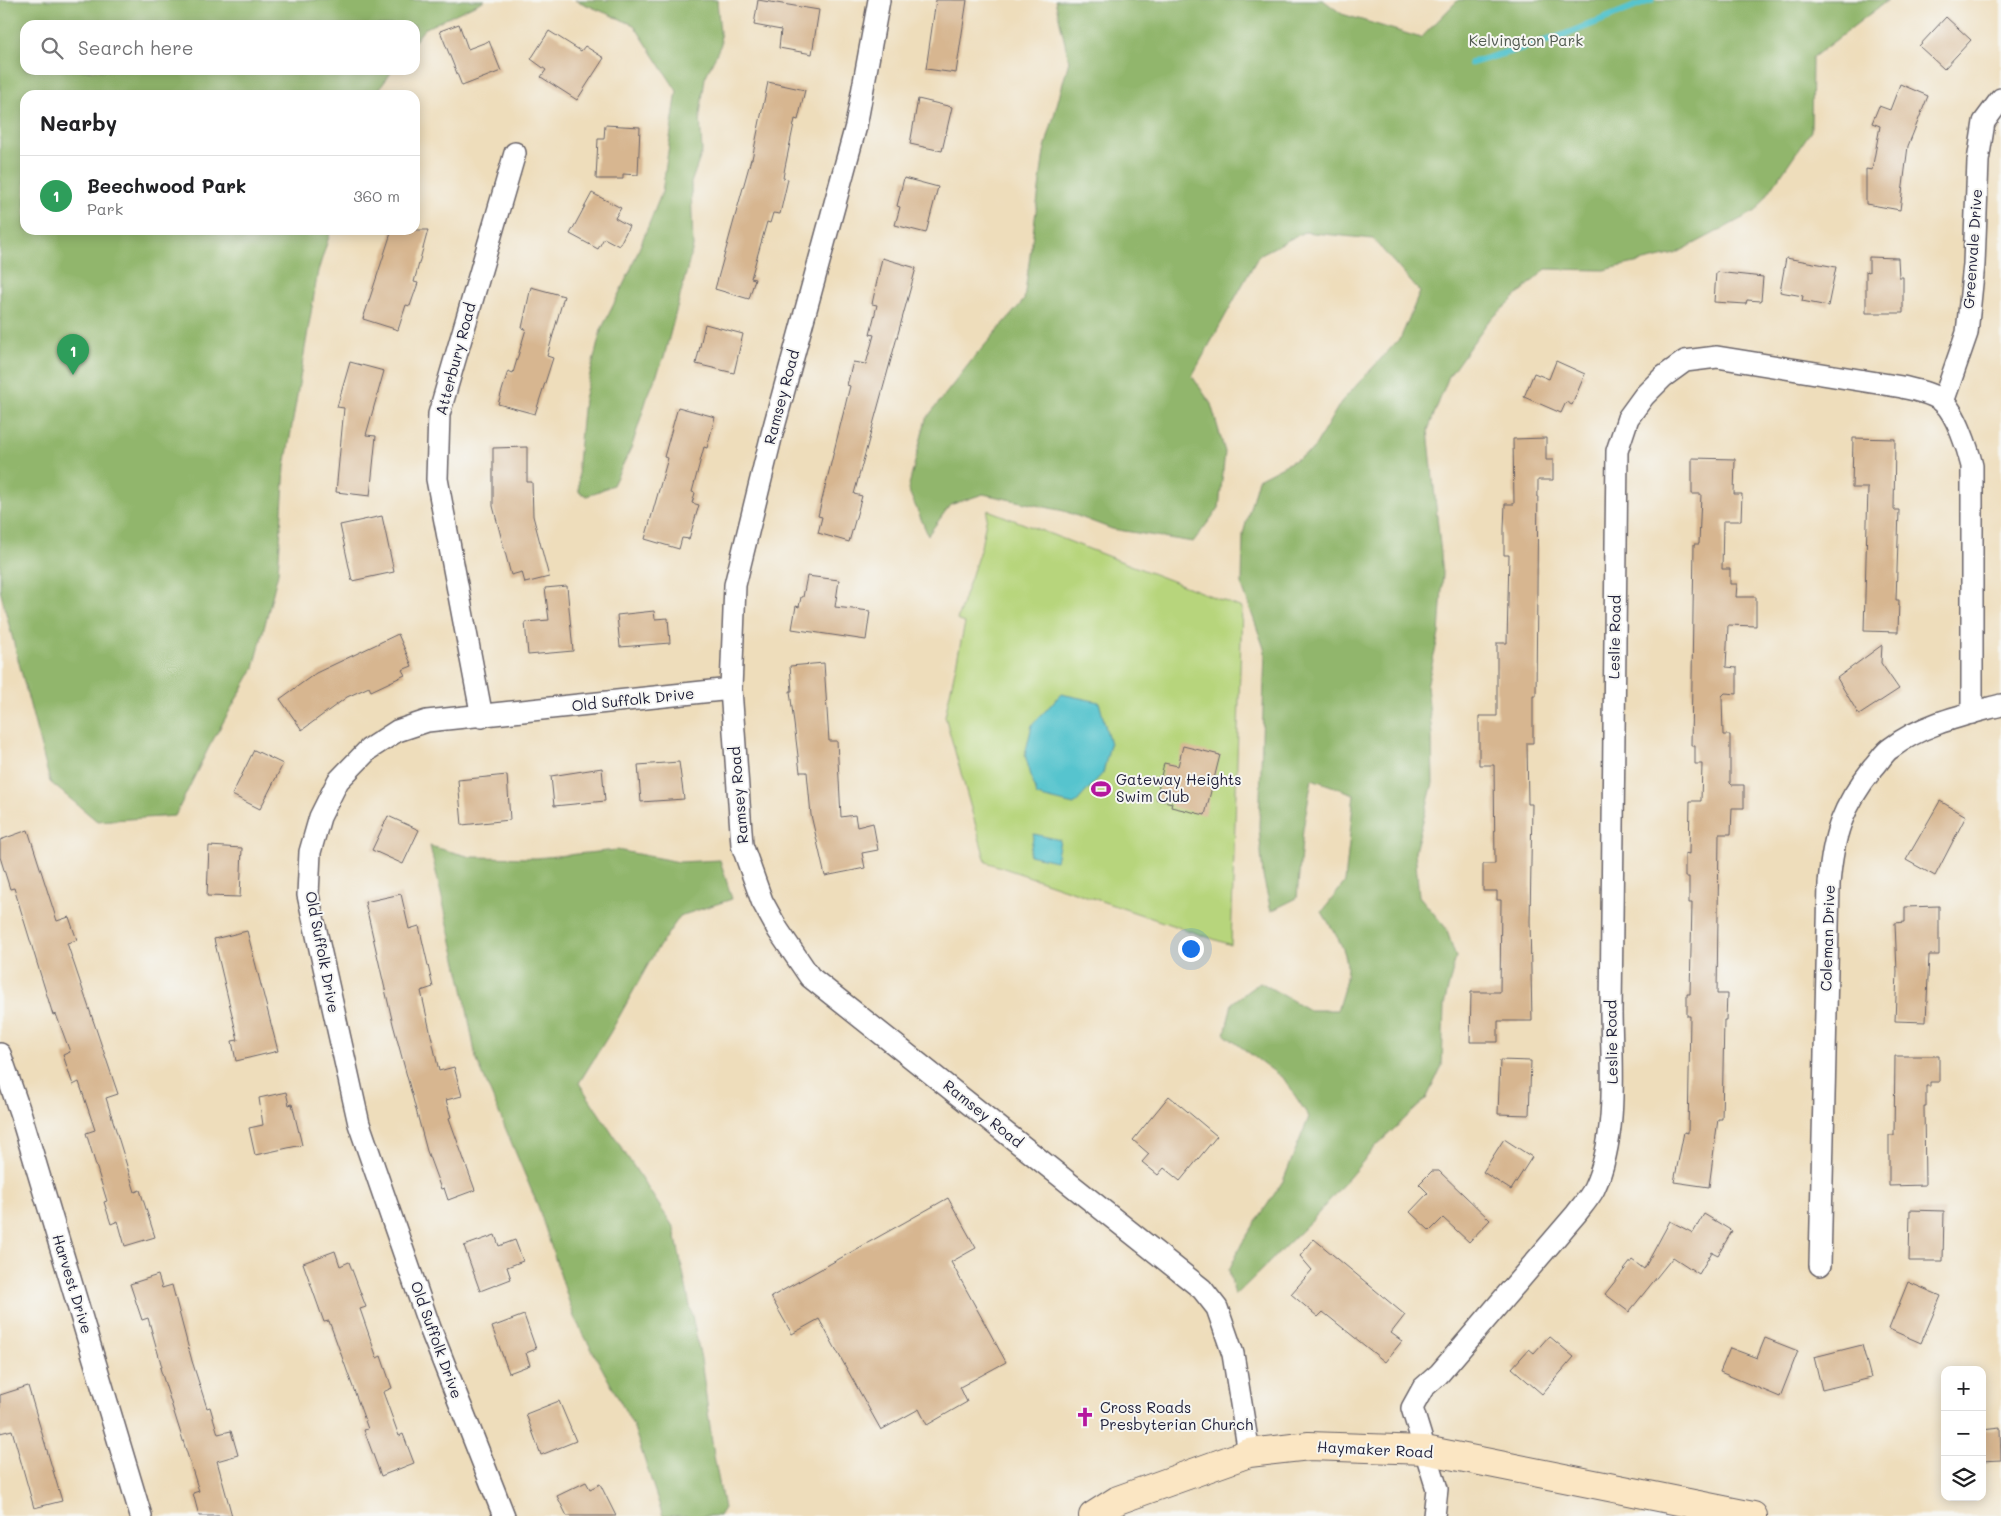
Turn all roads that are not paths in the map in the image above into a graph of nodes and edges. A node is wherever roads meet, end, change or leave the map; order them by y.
1 (879, 0) edge
2 (2001, 99) edge
3 (515, 153) dead end
4 (1943, 402) junction
5 (731, 689) junction
6 (2001, 705) edge
7 (1972, 712) junction
8 (482, 716) junction
9 (0, 1054) edge
10 (1820, 1265) dead end
11 (1425, 1450) junction
12 (1249, 1453) junction
13 (141, 1516) edge
14 (504, 1516) edge
15 (1093, 1516) edge
16 (1434, 1516) edge
17 (1753, 1516) edge

1 - 5 street, Ramsey Road
2 - 4 street, Greenvale Drive
3 - 8 street, Atterbury Road
4 - 7 street
4 - 11 street, Leslie Road
5 - 8 street, Old Suffolk Drive
5 - 12 street, Ramsey Road
6 - 7 street, Coleman Drive
7 - 10 street, Coleman Drive
8 - 14 street, Old Suffolk Drive
9 - 13 street, Harvest Drive
11 - 12 main road, Haymaker Road
11 - 16 street, Leslie Road
11 - 17 main road, Haymaker Road
12 - 15 main road, Haymaker Road

